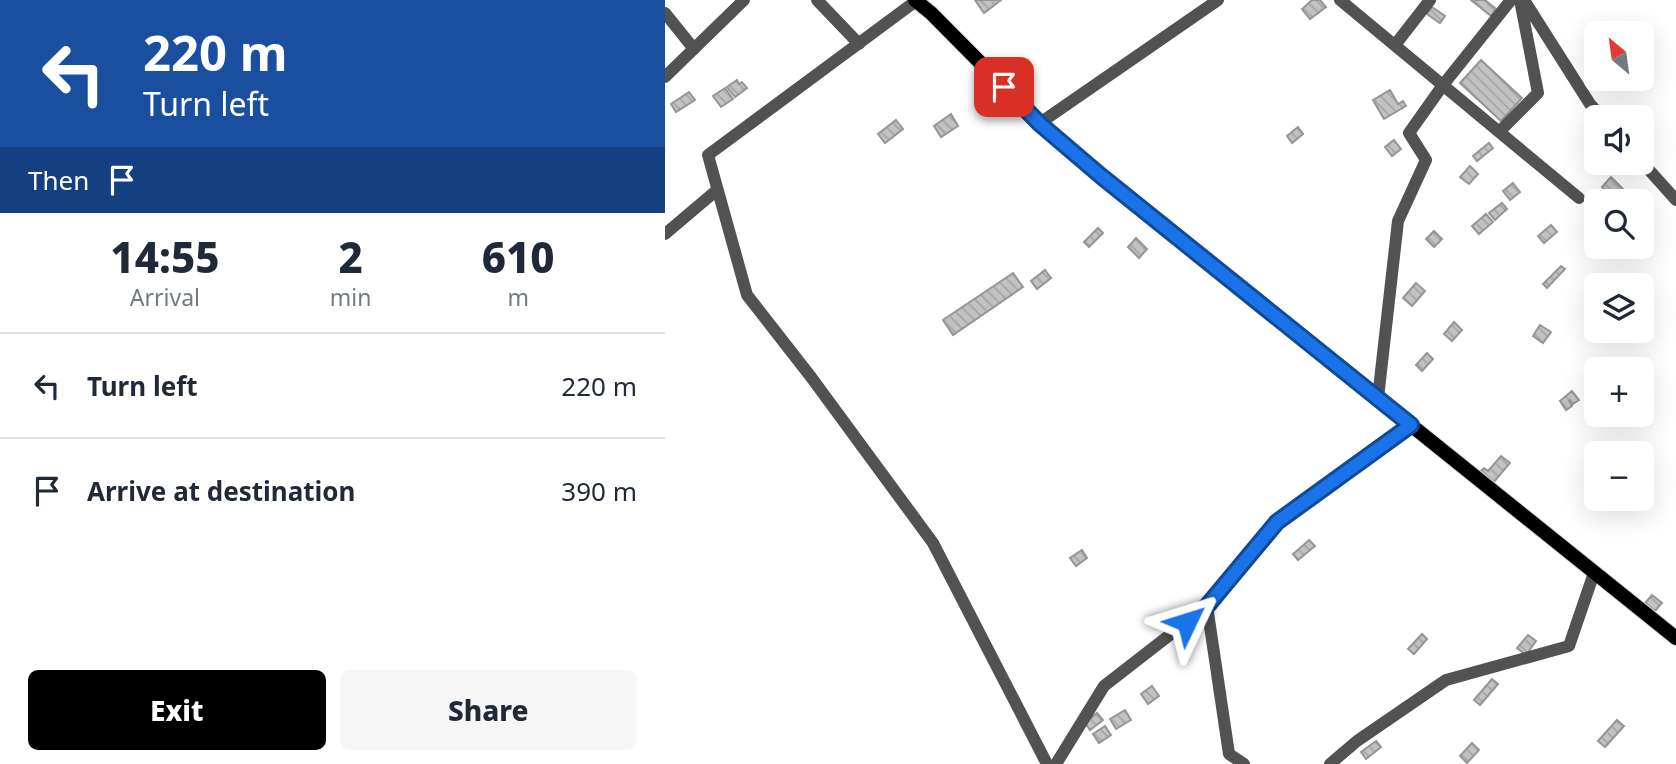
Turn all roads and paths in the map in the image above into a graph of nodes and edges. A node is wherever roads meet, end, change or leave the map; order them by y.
1 (744, 0) edge
2 (817, 0) edge
3 (1218, 0) edge
4 (1340, 0) edge
5 (1430, 0) edge
6 (1511, 0) edge
7 (1522, 0) edge
8 (916, 1) edge
9 (665, 13) edge
10 (859, 44) junction
11 (1395, 45) junction
12 (694, 49) junction
13 (665, 77) edge
14 (1443, 85) junction
15 (1591, 105) edge
16 (1040, 124) junction
17 (1499, 132) junction
18 (1654, 175) edge
19 (717, 190) junction
20 (1579, 198) dead end
21 (1676, 200) edge
22 (665, 234) edge
23 (1378, 398) junction
24 (1411, 425) junction
25 (1594, 573) junction
26 (1207, 606) junction
27 (1676, 638) edge
28 (1047, 764) edge
29 (1056, 764) edge
30 (1244, 764) edge
31 (1330, 764) edge

1 - 12 street
2 - 10 street
3 - 16 street
4 - 11 street
5 - 11 street
6 - 14 street
7 - 15 street
7 - 17 street
8 - 10 street
8 - 16 main road
9 - 12 street
10 - 19 street
11 - 14 street
12 - 13 street
14 - 17 street
14 - 23 street
16 - 23 main road
17 - 20 street
18 - 21 street
19 - 22 street
19 - 28 street
23 - 24 main road
24 - 25 main road
24 - 26 street
25 - 27 main road
25 - 31 street
26 - 29 street
26 - 30 street

